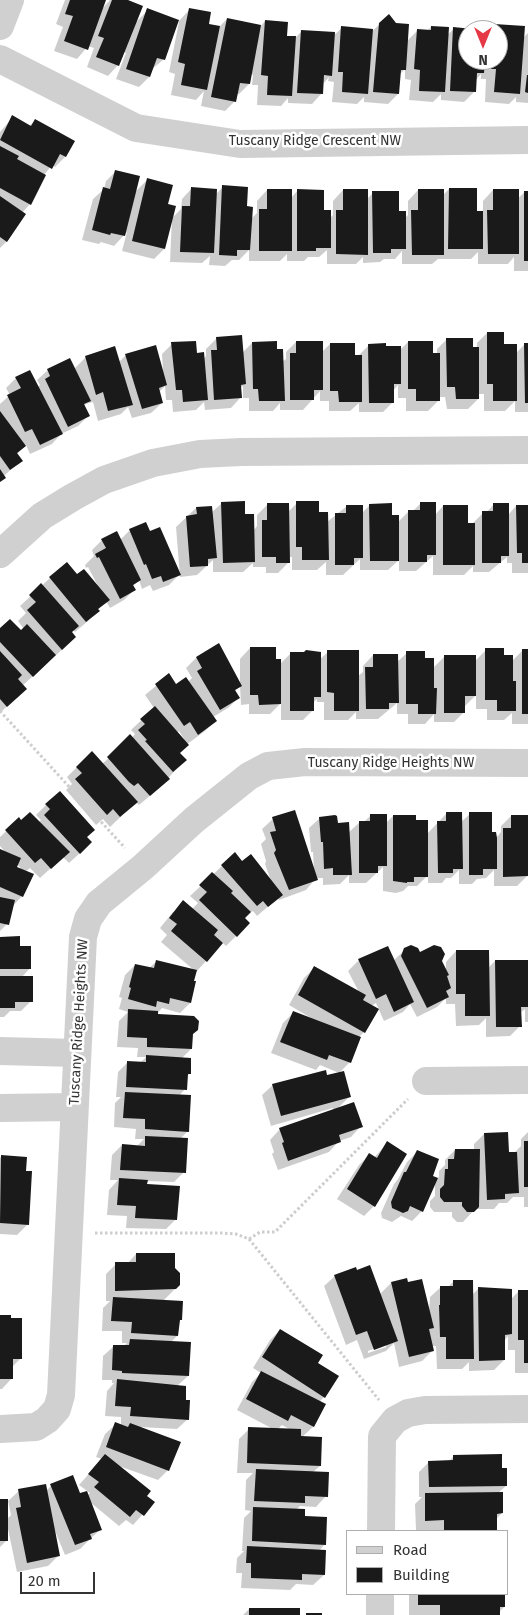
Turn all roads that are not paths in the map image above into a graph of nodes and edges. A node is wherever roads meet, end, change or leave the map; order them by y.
1 (10, 0) edge
2 (0, 26) edge
3 (0, 59) edge
4 (528, 140) edge
5 (528, 450) edge
6 (0, 554) edge
7 (528, 763) edge
8 (0, 1052) edge
9 (76, 1053) junction
10 (528, 1080) edge
11 (426, 1081) road end
12 (74, 1107) junction
13 (0, 1108) edge
14 (528, 1410) edge
15 (0, 1429) edge
16 (381, 1530) edge
17 (380, 1595) edge
18 (380, 1615) edge

1 - 2 street
3 - 4 street, Tuscany Ridge Crescent NW
5 - 6 street
7 - 9 street, Tuscany Ridge Heights NW
8 - 9 street
9 - 12 street, Tuscany Ridge Heights NW
10 - 11 street
12 - 13 street
12 - 15 street, Tuscany Ridge Heights NW
14 - 16 street
17 - 18 street

